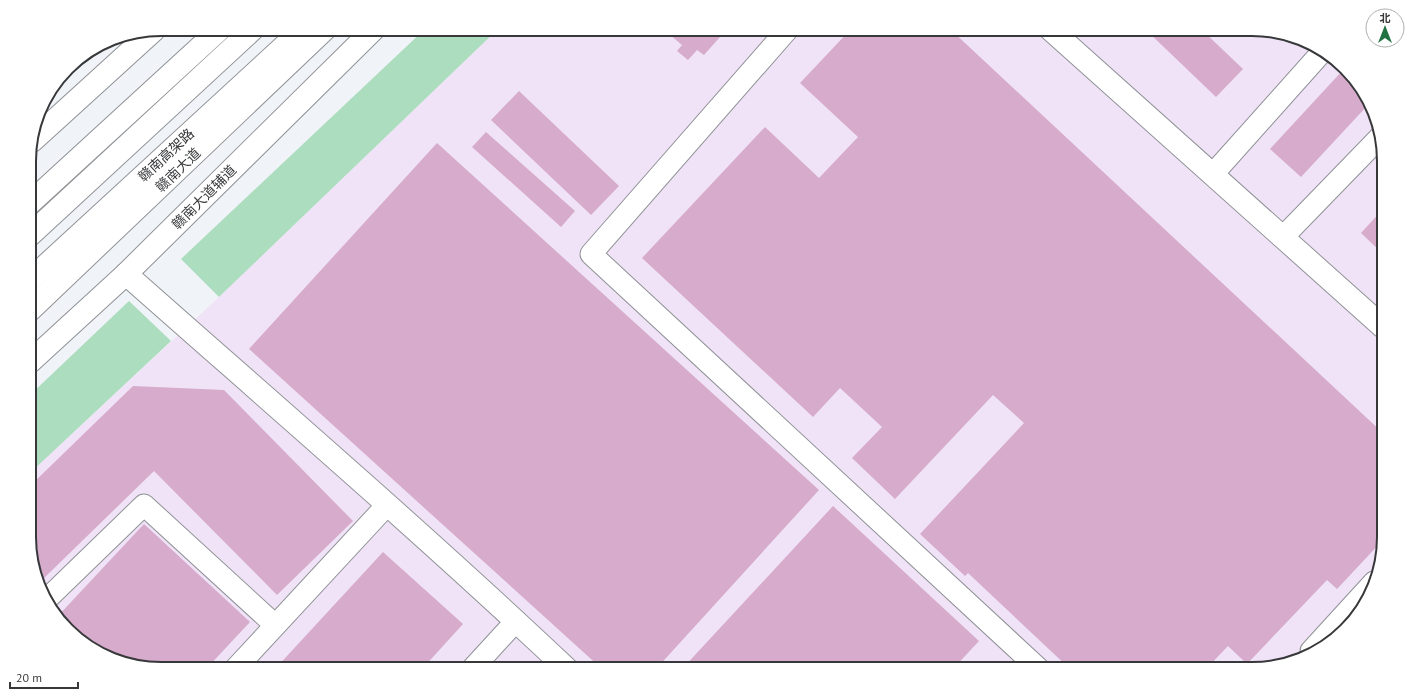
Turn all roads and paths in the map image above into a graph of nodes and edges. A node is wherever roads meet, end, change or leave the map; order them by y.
1 (212, 36) edge
2 (245, 36) edge
3 (295, 36) edge
4 (318, 36) edge
5 (367, 36) edge
6 (782, 36) edge
7 (1058, 36) edge
8 (144, 37) edge
9 (1319, 56) edge
10 (39, 135) edge
11 (1375, 142) edge
12 (1213, 174) junction
13 (36, 198) edge
14 (36, 230) edge
15 (1283, 236) junction
16 (36, 274) edge
17 (126, 274) junction
18 (36, 304) edge
19 (1377, 322) edge
20 (36, 356) edge
21 (387, 505) junction
22 (51, 595) edge
23 (1362, 595) edge
24 (516, 621) junction
25 (275, 625) junction
26 (1321, 641) edge
27 (241, 662) edge
28 (478, 662) edge
29 (560, 662) edge
30 (1031, 662) edge

1 - 13 main road
2 - 14 main road
3 - 16 main road, 赣南高架路
4 - 18 main road, 赣南大道
5 - 17 main road, 赣南大道辅道
6 - 30 street
7 - 12 main road
8 - 10 main road
9 - 12 street
11 - 15 street
12 - 15 main road
15 - 19 main road
17 - 20 main road, 赣南大道辅道
17 - 21 main road
21 - 24 main road
21 - 25 street
22 - 25 street
23 - 26 street
24 - 28 street
24 - 29 main road
25 - 27 street

